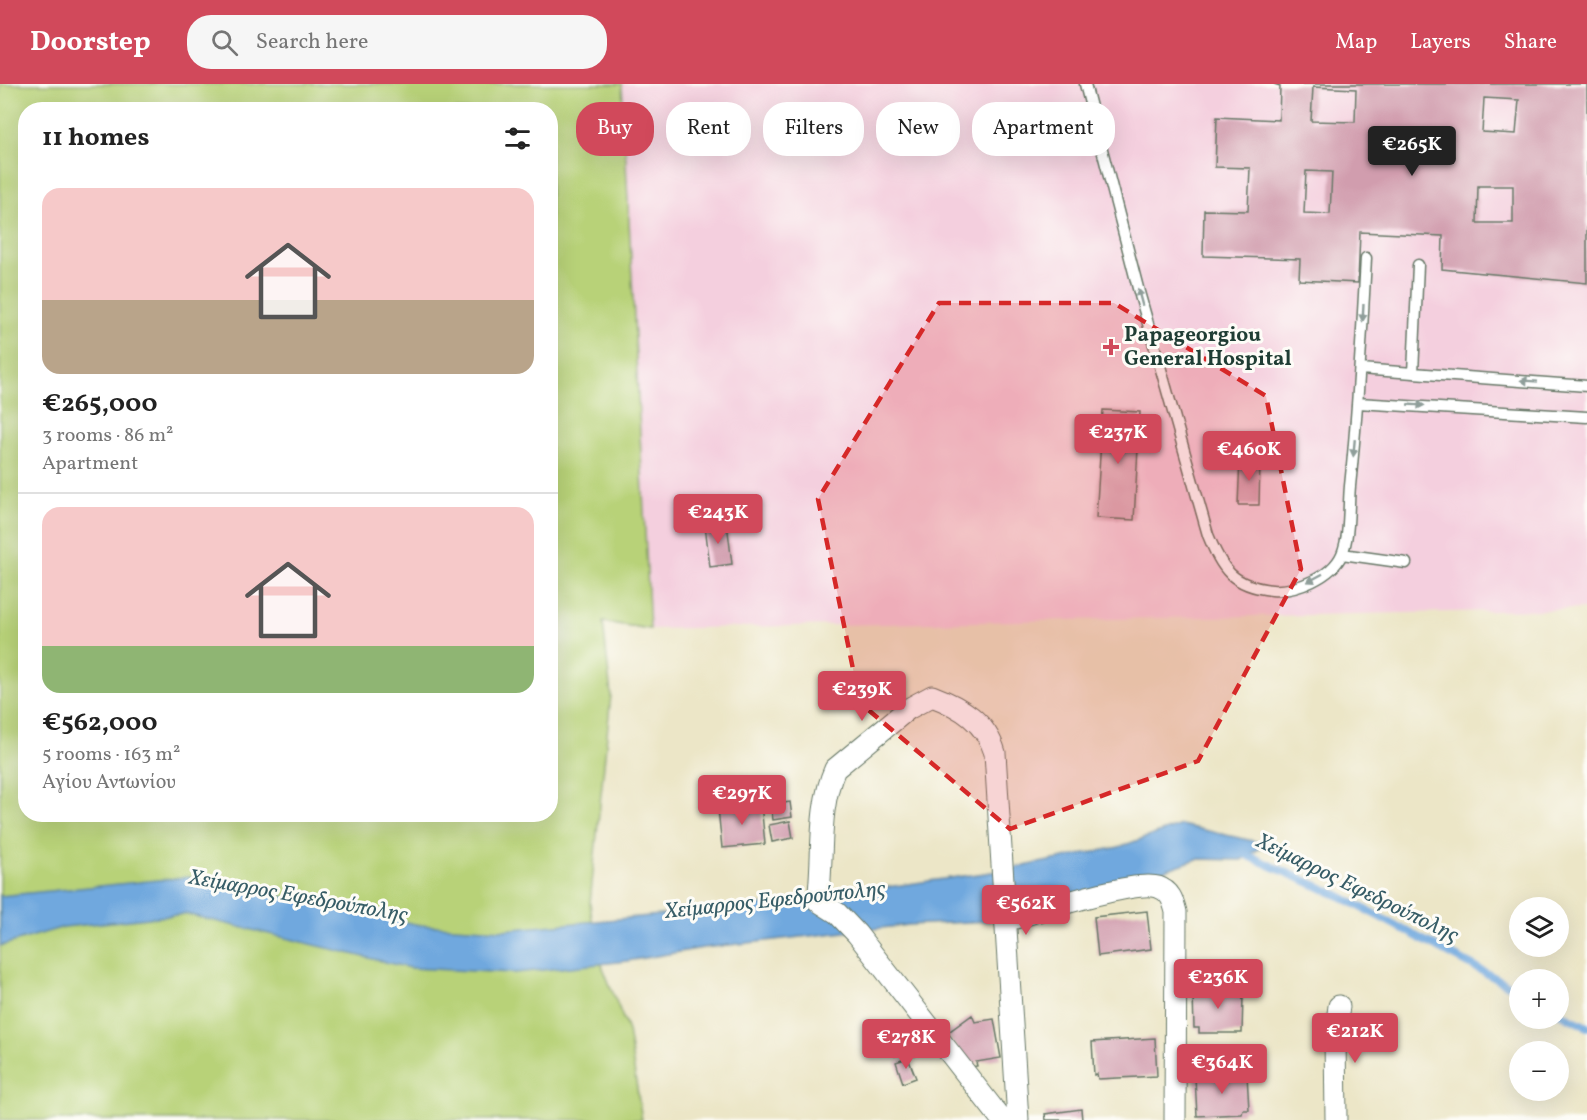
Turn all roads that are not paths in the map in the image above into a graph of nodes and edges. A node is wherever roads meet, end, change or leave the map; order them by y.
1 (1085, 84) edge
2 (1366, 258) dead end
3 (1418, 265) dead end
4 (1360, 369) junction
5 (1413, 373) junction
6 (1587, 386) edge
7 (1358, 403) junction
8 (1587, 417) edge
9 (1342, 554) junction
10 (1406, 563) dead end
11 (1005, 921) junction
12 (1339, 1006) dead end
13 (1002, 1120) edge
14 (1018, 1120) edge
15 (1174, 1120) edge
16 (1336, 1120) edge

9 -> 1 lane
2 -> 4 lane
3 - 5 lane
4 - 5 lane
4 - 7 lane
6 -> 5 lane
7 -> 8 lane
7 -> 9 lane
9 - 10 lane
11 - 13 street
11 - 14 street
11 - 15 street
12 - 16 street

